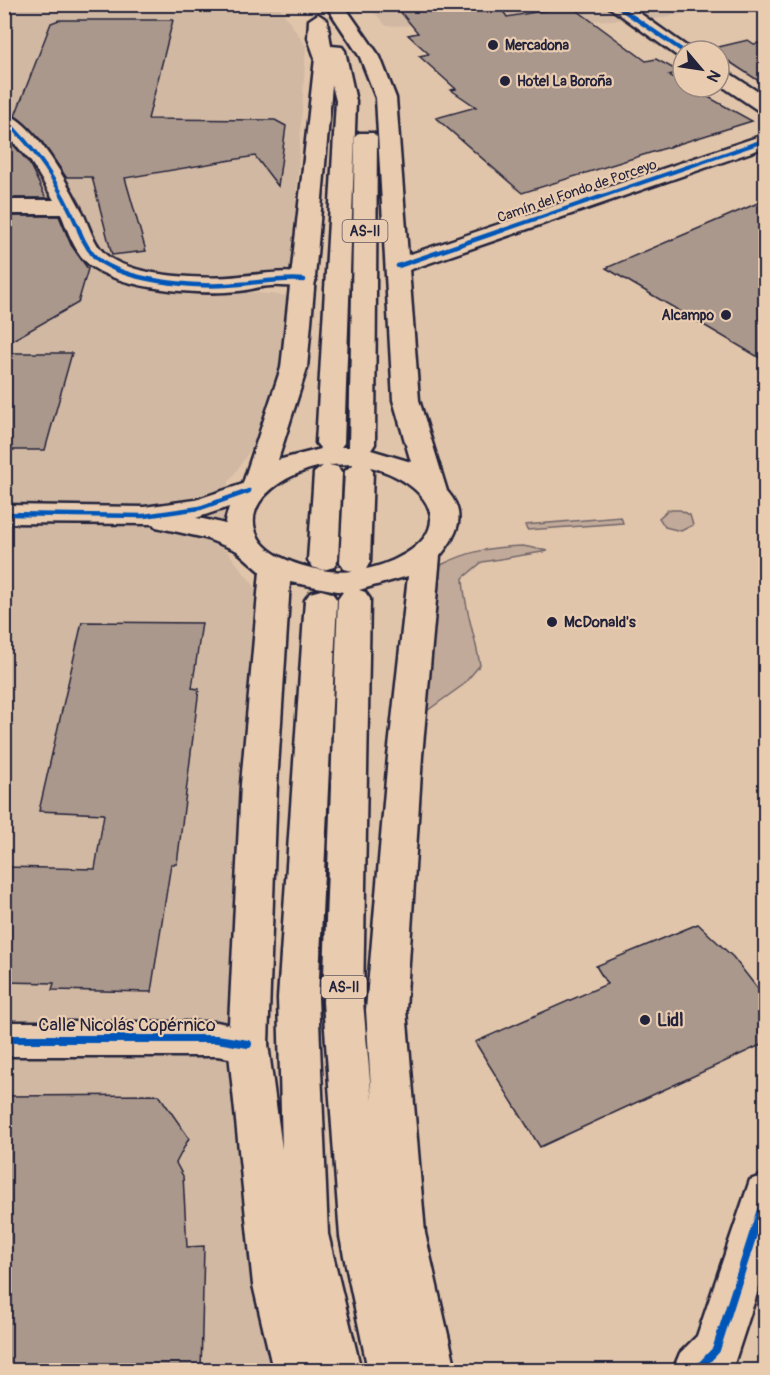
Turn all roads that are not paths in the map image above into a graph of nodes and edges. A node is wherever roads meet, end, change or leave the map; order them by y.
1 (614, 4) edge
2 (326, 13) edge
3 (671, 43) edge
4 (731, 83) edge
5 (765, 107) edge
6 (4, 119) edge
7 (765, 140) edge
8 (4, 207) edge
9 (69, 207) junction
10 (398, 266) junction
11 (304, 280) junction
12 (330, 443) dead end
13 (328, 473) dead end
14 (253, 488) junction
15 (434, 490) junction
16 (4, 514) edge
17 (144, 516) junction
18 (425, 556) junction
19 (262, 557) junction
20 (323, 560) dead end
21 (344, 587) junction
22 (4, 1039) edge
23 (248, 1044) junction
24 (765, 1194) edge
25 (297, 1371) edge
26 (337, 1371) edge
27 (392, 1371) edge
28 (432, 1371) edge
29 (697, 1371) edge

1 - 3 main road
2 - 10 main road
2 - 11 main road
2 - 12 main road, AS-II
2 - 21 main road, AS-II
4 - 5 main road
6 - 9 main road
7 - 10 main road, Camín del Fondo de Porceyo
8 - 9 main road
9 - 11 main road
10 - 15 main road
11 - 14 main road
13 - 20 main road
14 - 15 main road
14 - 17 main road
14 - 19 main road
15 - 18 main road
16 - 17 main road
17 - 19 main road
18 - 19 main road
18 - 28 main road
19 - 23 main road
21 - 26 main road, AS-II
21 - 27 main road, AS-II
22 - 23 main road, Calle Nicolás Copérnico
23 - 25 main road
24 - 29 main road

